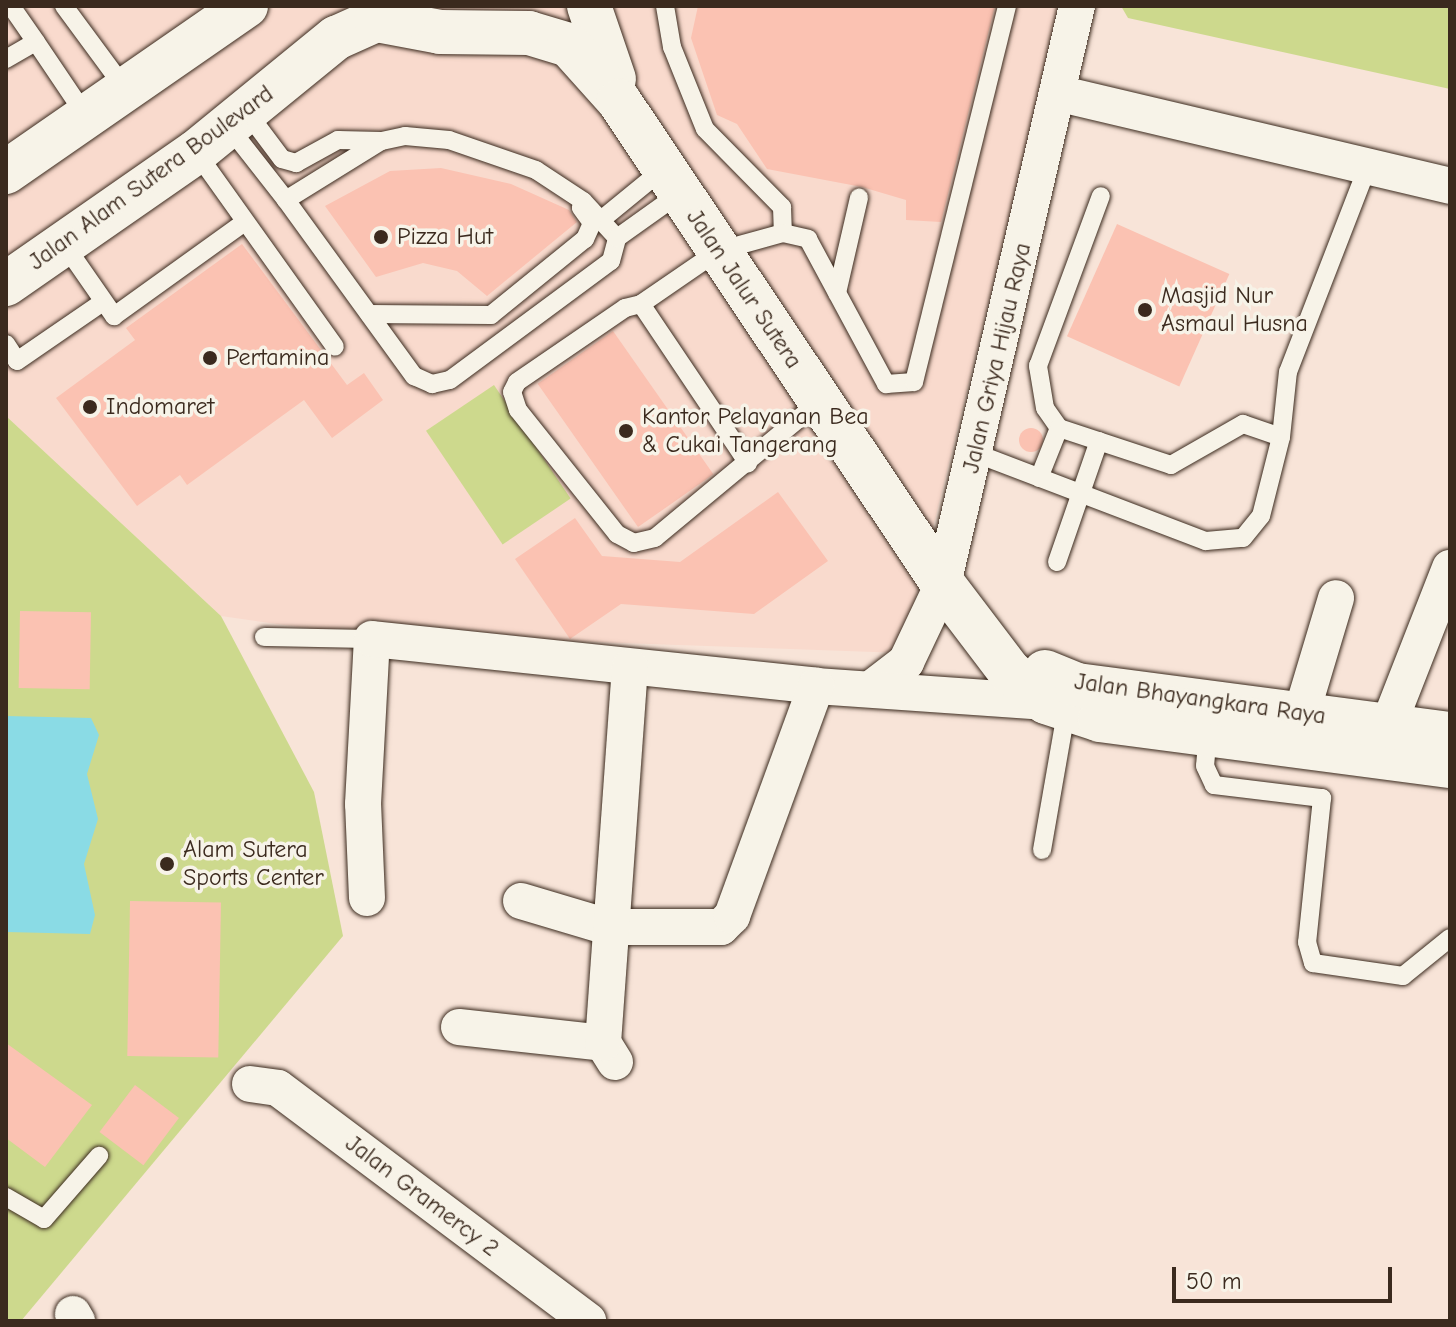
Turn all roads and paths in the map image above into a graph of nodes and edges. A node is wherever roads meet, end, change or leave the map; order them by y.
1 (11, 6) edge
2 (64, 6) edge
3 (246, 6) edge
4 (514, 6) edge
5 (589, 6) edge
6 (665, 6) edge
7 (1007, 6) edge
8 (1077, 6) edge
9 (376, 20) junction
10 (36, 42) junction
11 (6, 59) edge
12 (126, 90) junction
13 (1057, 93) junction
14 (619, 101) junction
15 (86, 117) junction
16 (223, 130) junction
17 (381, 141) junction
18 (1367, 168) junction
19 (536, 170) junction
20 (6, 172) edge
21 (671, 182) junction
22 (1450, 186) edge
23 (1101, 196) dead end
24 (859, 198) dead end
25 (286, 200) junction
26 (601, 220) junction
27 (245, 222) junction
28 (783, 233) junction
29 (617, 238) junction
30 (63, 242) junction
31 (718, 251) junction
32 (6, 284) edge
33 (837, 293) junction
34 (103, 302) junction
35 (641, 304) junction
36 (369, 314) junction
37 (6, 344) edge
38 (335, 347) dead end
39 (820, 401) junction
40 (1059, 428) junction
41 (1281, 437) junction
42 (1099, 441) junction
43 (975, 453) junction
44 (748, 463) junction
45 (1039, 478) junction
46 (1081, 493) junction
47 (1057, 562) dead end
48 (1450, 568) edge
49 (1336, 598) dead end
50 (956, 600) junction
51 (264, 637) dead end
52 (372, 639) junction
53 (630, 667) junction
54 (816, 686) junction
55 (872, 688) junction
56 (1056, 707) junction
57 (1301, 715) junction
58 (1210, 719) junction
59 (1388, 726) junction
60 (1450, 734) edge
61 (1450, 766) edge
62 (1042, 850) dead end
63 (367, 898) dead end
64 (521, 901) dead end
65 (608, 927) junction
66 (1450, 938) edge
67 (459, 1027) dead end
68 (250, 1084) dead end
69 (99, 1156) dead end
70 (6, 1197) edge
71 (588, 1321) edge

1 - 10 lane
2 - 12 lane
3 - 12 main road
4 - 9 main road
5 - 14 main road, Jalan Jalur Sutera
6 - 28 lane
7 - 33 lane
8 - 13 street, Jalan Griya Hijau Raya
9 - 14 main road, Jalan Jalur Sutera
9 - 16 main road, Jalan Alam Sutera Boulevard
10 - 11 lane
10 - 15 lane
12 - 15 main road
13 - 18 street
13 - 43 street, Jalan Griya Hijau Raya
14 - 21 main road, Jalan Jalur Sutera
15 - 20 main road
16 - 17 lane
16 - 25 lane
16 - 27 lane
16 - 30 main road, Jalan Alam Sutera Boulevard
17 - 19 lane
17 - 25 lane
18 - 22 street
18 - 41 lane
19 - 26 lane
19 - 36 lane
21 - 26 lane
21 - 29 lane
21 - 31 main road, Jalan Jalur Sutera
23 - 40 lane
24 - 33 lane
25 - 36 lane
26 - 29 lane
27 - 34 lane
27 - 38 lane
28 - 31 lane
28 - 33 lane
29 - 36 lane
30 - 32 main road, Jalan Alam Sutera Boulevard
30 - 34 lane
31 - 35 lane
31 - 39 main road, Jalan Jalur Sutera
34 - 37 lane
35 - 44 lane
35 - 44 lane
39 - 44 lane
39 - 50 main road, Jalan Jalur Sutera
40 - 42 lane
40 - 45 lane
41 - 42 lane
41 - 46 lane
42 - 46 lane
43 - 45 lane
43 - 50 street, Jalan Griya Hijau Raya
45 - 46 lane
46 - 47 lane
48 - 59 street
49 - 57 street
50 - 55 street, Jalan Griya Hijau Raya
50 - 56 main road, Jalan Jalur Sutera
50 - 58 main road, Jalan Bhayangkara Raya
51 - 52 lane
52 - 53 street
52 - 63 street
53 - 54 street
53 - 65 street
54 - 55 street
54 - 65 street
55 - 56 street
56 - 58 main road, Jalan Bhayangkara Raya
56 - 62 lane
57 - 58 main road, Jalan Bhayangkara Raya
57 - 59 main road, Jalan Bhayangkara Raya
58 - 61 main road, Jalan Bhayangkara Raya
58 - 66 lane
59 - 60 main road, Jalan Bhayangkara Raya
64 - 65 street
65 - 67 street
68 - 71 street, Jalan Gramercy 2
69 - 70 lane

